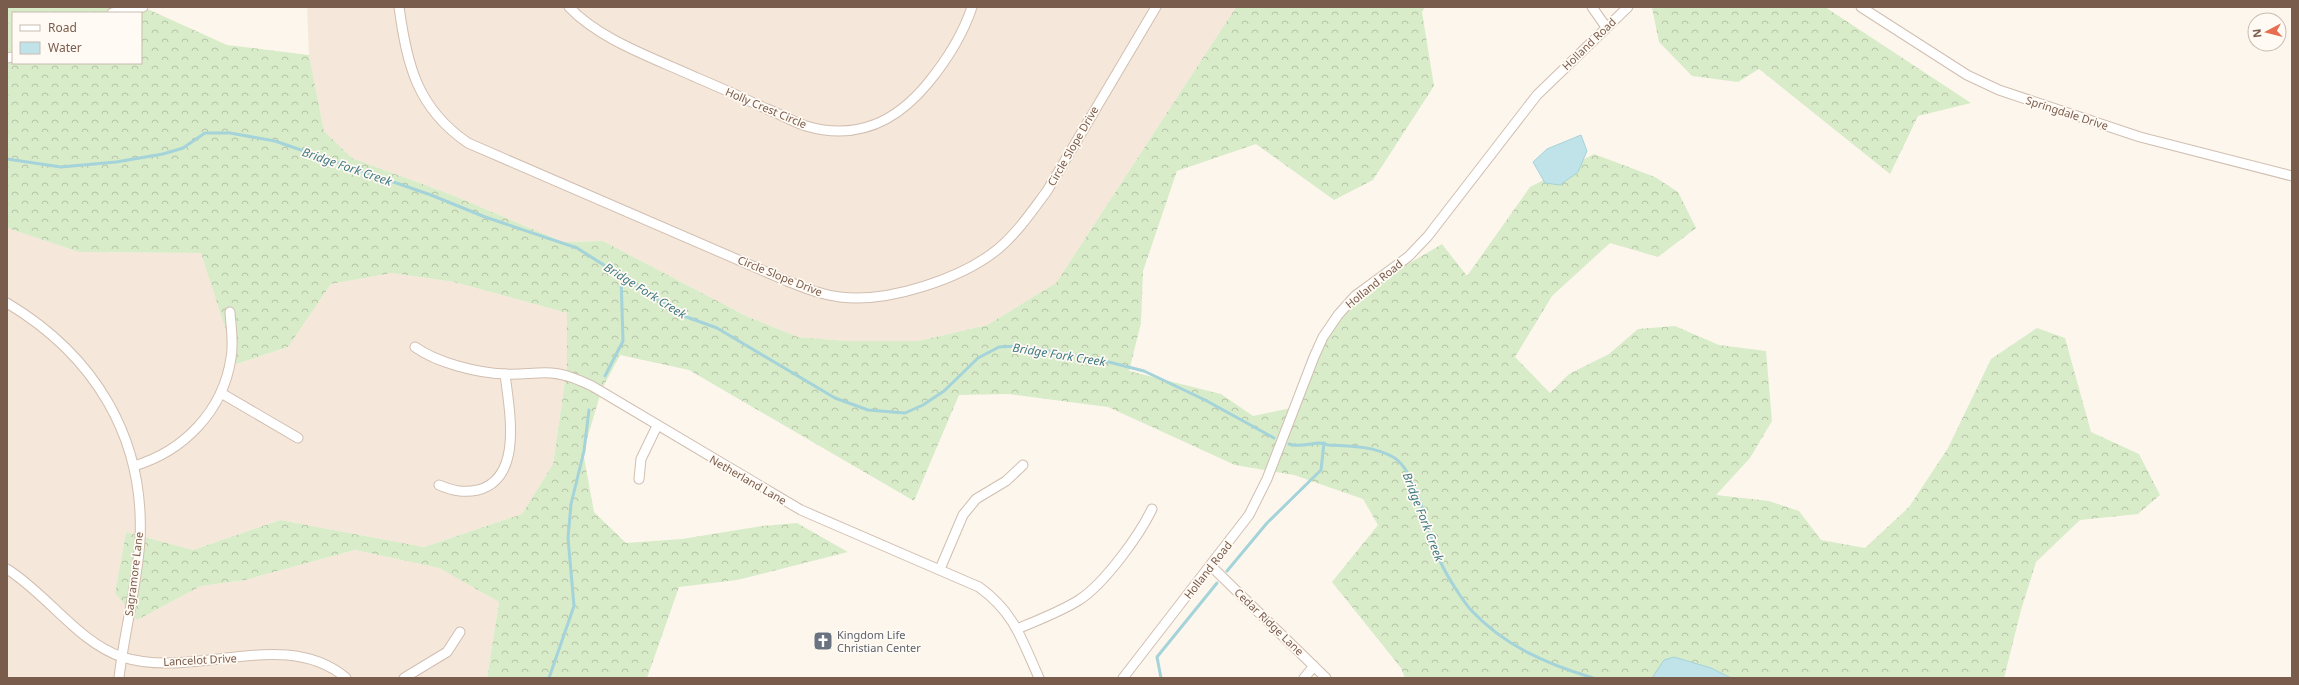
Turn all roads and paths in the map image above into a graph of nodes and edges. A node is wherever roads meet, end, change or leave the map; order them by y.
1 (143, 7) edge
2 (399, 7) edge
3 (569, 7) edge
4 (972, 7) edge
5 (1156, 7) edge
6 (1592, 7) edge
7 (1628, 7) edge
8 (1861, 7) edge
9 (117, 12) edge
10 (1606, 27) junction
11 (2292, 176) edge
12 (7, 303) edge
13 (230, 312) dead end
14 (415, 347) dead end
15 (505, 374) junction
16 (221, 393) junction
17 (657, 426) junction
18 (298, 438) dead end
19 (134, 466) junction
20 (1023, 466) dead end
21 (639, 478) dead end
22 (439, 485) dead end
23 (1152, 509) dead end
24 (1211, 566) junction
25 (7, 569) edge
26 (940, 569) junction
27 (1017, 629) junction
28 (460, 632) dead end
29 (122, 657) junction
30 (1314, 666) junction
31 (119, 678) edge
32 (346, 678) edge
33 (404, 678) edge
34 (1040, 678) edge
35 (1123, 678) edge
36 (1304, 678) edge
37 (1326, 678) edge

1 - 9 street
2 - 5 street, Circle Slope Drive
3 - 4 street, Holly Crest Circle
6 - 10 street
7 - 10 street, Holland Road
8 - 11 street, Springdale Drive
10 - 24 street, Holland Road
12 - 19 street, Sagramore Lane
13 - 16 street
14 - 15 street, Netherland Lane
15 - 17 street, Netherland Lane
15 - 22 street
16 - 18 street
16 - 19 street
17 - 21 street
17 - 26 street, Netherland Lane
19 - 29 street, Sagramore Lane
20 - 26 street
23 - 27 street
24 - 30 street, Cedar Ridge Lane
24 - 35 street, Holland Road
25 - 29 street, Lancelot Drive
26 - 27 street, Netherland Lane
27 - 34 street, Netherland Lane
28 - 33 street
29 - 31 street, Sagramore Lane
29 - 32 street, Lancelot Drive
30 - 36 street
30 - 37 street, Cedar Ridge Lane

